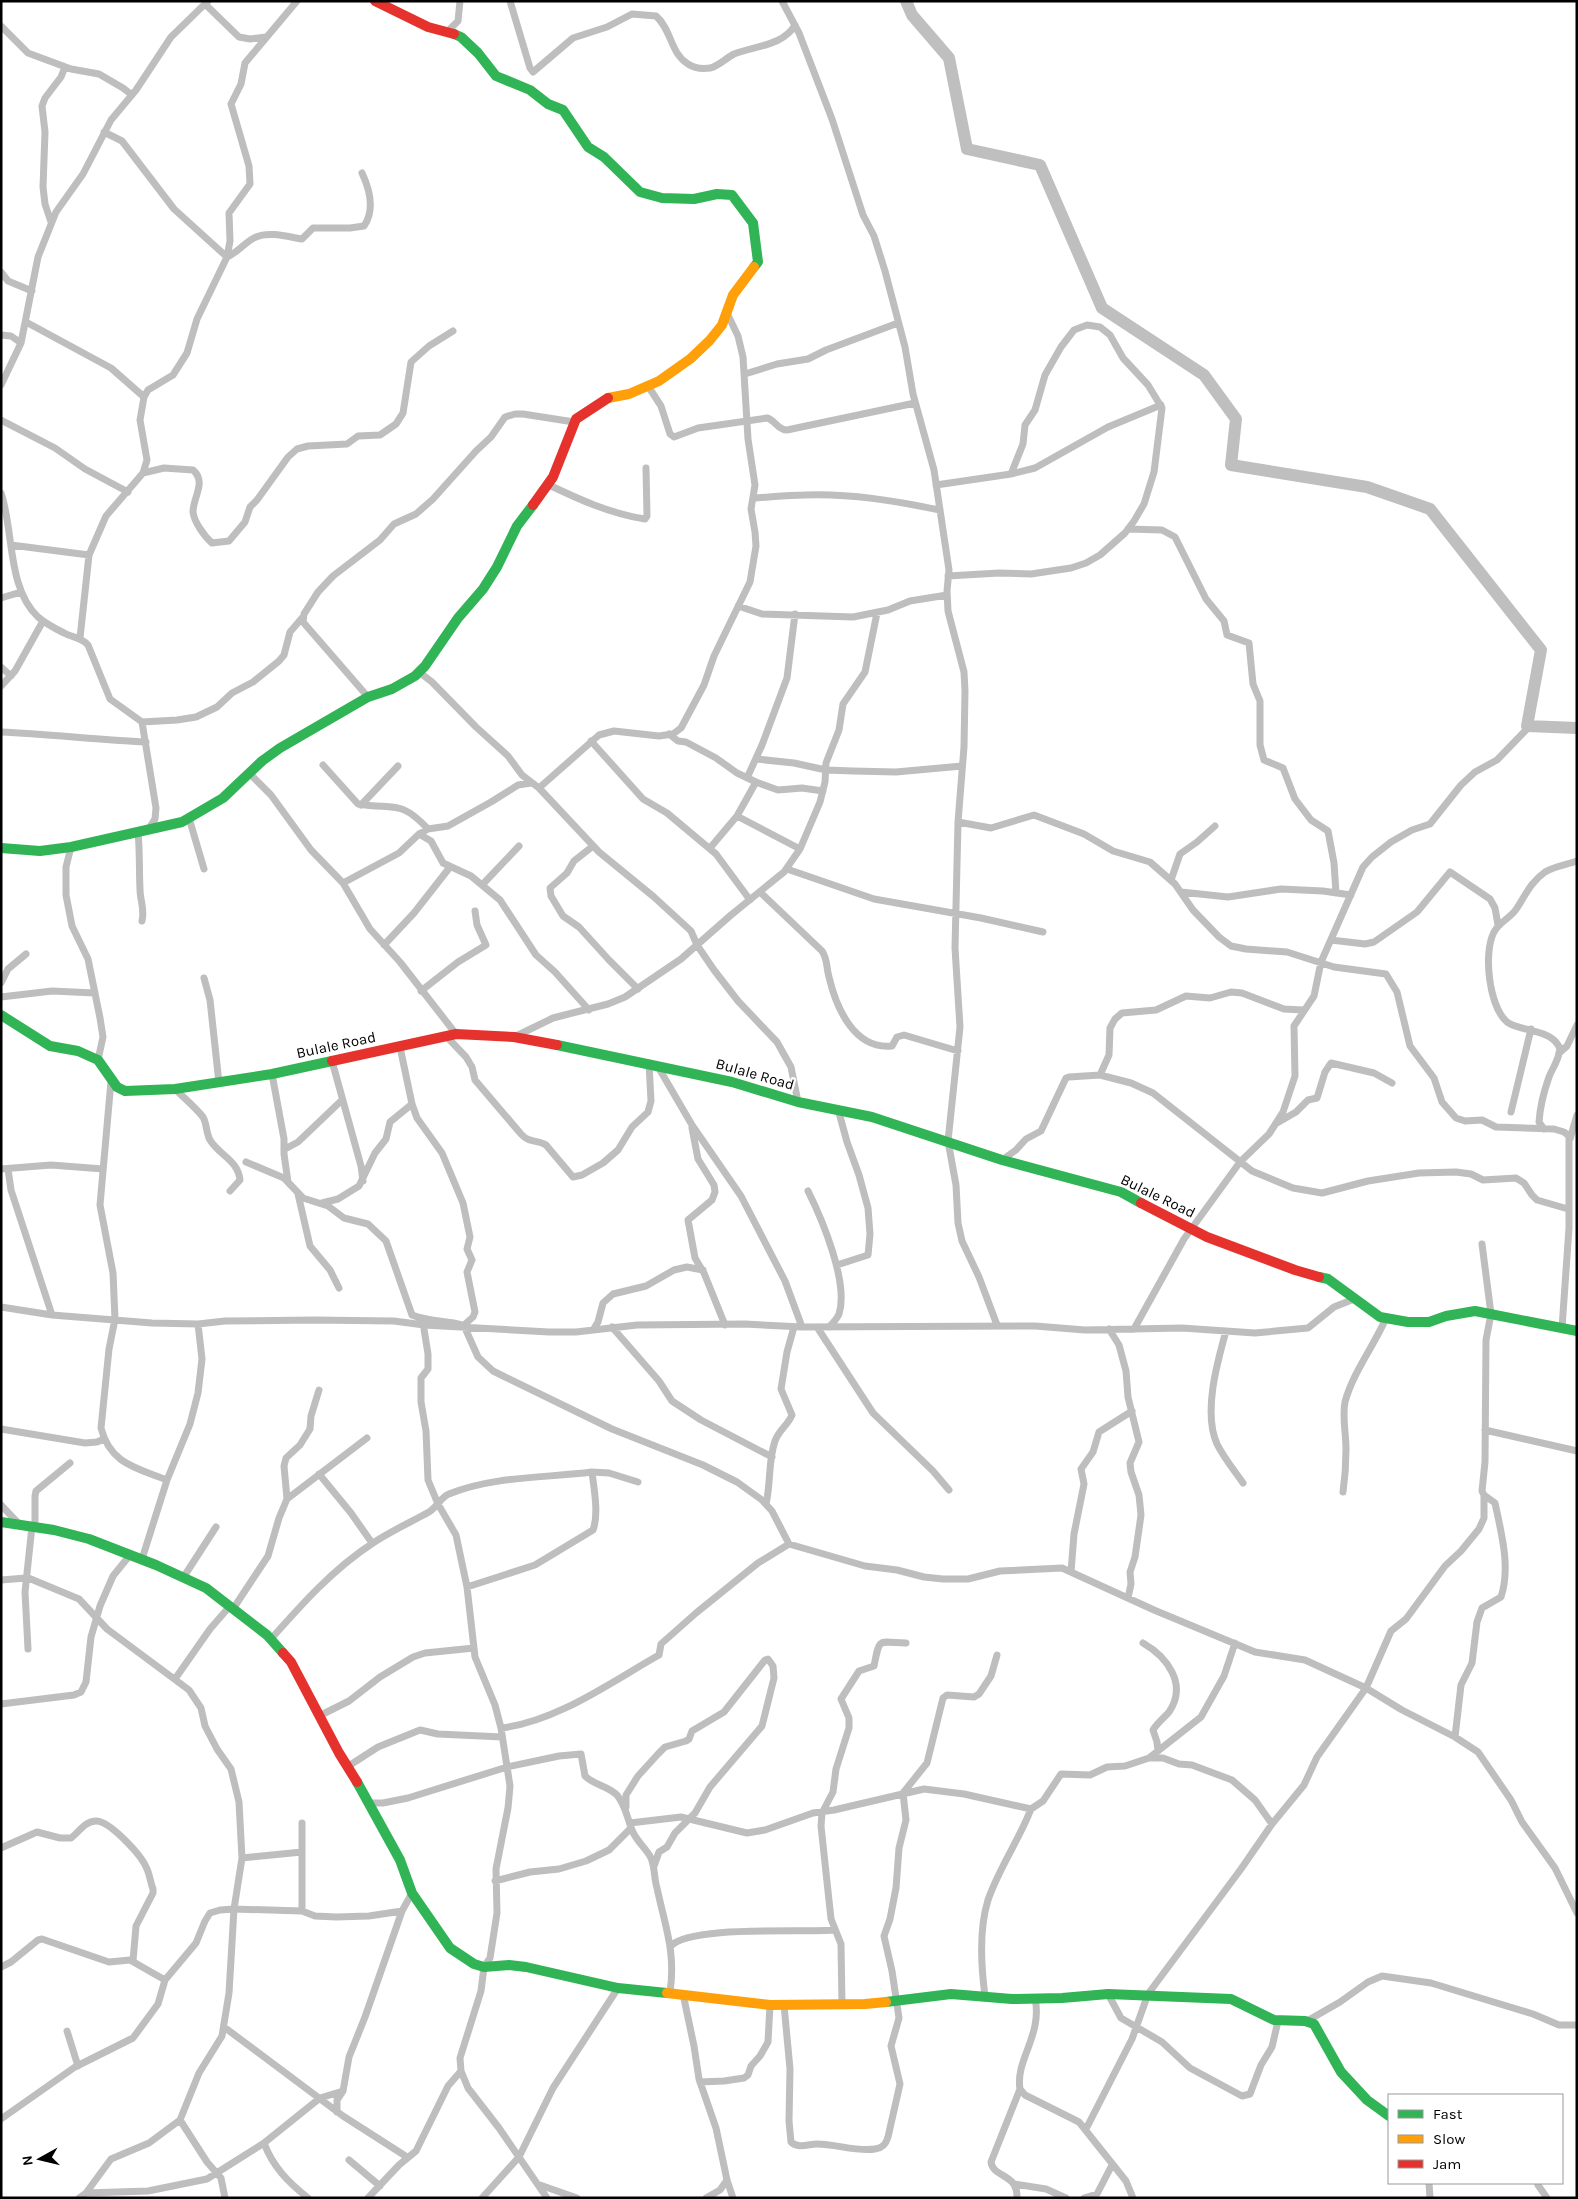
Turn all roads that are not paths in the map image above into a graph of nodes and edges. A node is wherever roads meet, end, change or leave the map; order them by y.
1 (297, 1) edge
2 (375, 1) edge
3 (460, 1) edge
4 (510, 1) edge
5 (782, 1) edge
6 (207, 2) edge
7 (795, 25) junction
8 (1, 26) edge
9 (448, 31) junction
10 (266, 37) junction
11 (65, 67) junction
12 (132, 95) junction
13 (104, 132) junction
14 (362, 173) dead end
15 (51, 222) junction
16 (227, 257) junction
17 (1, 272) edge
18 (32, 291) junction
19 (727, 313) junction
20 (26, 322) junction
21 (898, 323) junction
22 (452, 331) dead end
23 (1, 335) edge
24 (21, 343) junction
25 (745, 374) junction
26 (1, 385) edge
27 (648, 386) junction
28 (144, 396) junction
29 (915, 403) junction
30 (1161, 405) junction
31 (1, 420) edge
32 (748, 421) junction
33 (574, 422) junction
34 (646, 468) dead end
35 (143, 473) junction
36 (1011, 474) junction
37 (547, 484) junction
38 (936, 485) junction
39 (128, 492) junction
40 (1, 493) edge
41 (754, 498) junction
42 (940, 510) junction
43 (1128, 529) junction
44 (11, 545) junction
45 (89, 555) junction
46 (948, 576) junction
47 (20, 592) junction
48 (947, 595) junction
49 (1, 598) edge
50 (738, 606) junction
51 (877, 613) junction
52 (795, 614) junction
53 (302, 618) junction
54 (43, 620) junction
55 (80, 638) junction
56 (1, 667) edge
57 (419, 672) junction
58 (11, 676) junction
59 (1, 686) edge
60 (368, 697) junction
61 (142, 722) junction
62 (1526, 730) dead end
63 (1, 732) edge
64 (669, 734) junction
65 (591, 741) junction
66 (146, 742) junction
67 (756, 759) junction
68 (323, 765) dead end
69 (398, 766) dead end
70 (962, 766) junction
71 (826, 770) junction
72 (250, 774) junction
73 (746, 778) junction
74 (756, 782) junction
75 (531, 783) junction
76 (539, 788) junction
77 (824, 791) junction
78 (361, 805) junction
79 (737, 816) junction
80 (189, 818) junction
81 (958, 822) junction
82 (1215, 826) dead end
83 (428, 829) junction
84 (143, 832) junction
85 (419, 834) junction
86 (520, 846) dead end
87 (593, 846) junction
88 (71, 847) junction
89 (1, 848) edge
90 (710, 848) junction
91 (800, 849) junction
92 (1577, 861) edge
93 (450, 867) junction
94 (204, 869) dead end
95 (787, 869) junction
96 (1171, 880) junction
97 (343, 883) junction
98 (483, 884) junction
99 (760, 892) junction
100 (1180, 892) junction
101 (1336, 893) junction
102 (1351, 896) junction
103 (750, 900) junction
104 (475, 911) dead end
105 (956, 914) junction
106 (142, 921) dead end
107 (1498, 926) junction
108 (1043, 932) dead end
109 (1332, 940) junction
110 (384, 944) junction
111 (697, 945) junction
112 (26, 954) dead end
113 (1321, 962) junction
114 (204, 978) dead end
115 (1, 983) edge
116 (638, 989) junction
117 (421, 991) junction
118 (95, 993) junction
119 (1, 997) edge
120 (589, 1010) junction
121 (1303, 1010) junction
122 (1, 1015) edge
123 (1577, 1025) edge
124 (1531, 1029) junction
125 (456, 1034) junction
126 (446, 1036) junction
127 (514, 1037) junction
128 (400, 1047) junction
129 (958, 1051) junction
130 (1559, 1053) junction
131 (98, 1060) junction
132 (332, 1061) junction
133 (653, 1064) junction
134 (272, 1074) junction
135 (1100, 1075) junction
136 (111, 1081) junction
137 (219, 1083) junction
138 (1392, 1083) dead end
139 (175, 1089) junction
140 (342, 1100) junction
141 (798, 1102) junction
142 (412, 1104) junction
143 (838, 1109) junction
144 (1511, 1112) dead end
145 (1577, 1115) edge
146 (1277, 1123) junction
147 (692, 1125) junction
148 (1544, 1129) junction
149 (1572, 1136) edge
150 (948, 1141) junction
151 (284, 1149) junction
152 (1002, 1160) junction
153 (246, 1162) dead end
154 (1240, 1162) junction
155 (5, 1169) edge
156 (103, 1169) junction
157 (363, 1181) junction
158 (288, 1182) junction
159 (230, 1191) dead end
160 (808, 1191) dead end
161 (298, 1194) junction
162 (322, 1203) junction
163 (1568, 1209) junction
164 (1577, 1223) edge
165 (1568, 1228) junction
166 (1192, 1229) junction
167 (1482, 1244) dead end
168 (836, 1265) junction
169 (703, 1270) junction
170 (339, 1288) dead end
171 (1354, 1299) junction
172 (1, 1307) edge
173 (1490, 1314) junction
174 (52, 1315) junction
175 (1386, 1318) junction
176 (115, 1319) junction
177 (198, 1324) junction
178 (725, 1325) junction
179 (997, 1325) junction
180 (465, 1326) junction
181 (612, 1327) junction
182 (794, 1327) junction
183 (802, 1327) junction
184 (817, 1327) junction
185 (829, 1327) junction
186 (1562, 1328) junction
187 (424, 1329) dead end
188 (1109, 1329) junction
189 (1134, 1329) junction
190 (593, 1330) junction
191 (1226, 1331) junction
192 (1577, 1331) edge
193 (319, 1390) dead end
194 (1132, 1412) junction
195 (1, 1429) edge
196 (1485, 1430) junction
197 (367, 1438) dead end
198 (104, 1439) junction
199 (1577, 1451) edge
200 (772, 1457) junction
201 (70, 1463) dead end
202 (592, 1472) junction
203 (319, 1474) junction
204 (168, 1480) junction
205 (638, 1482) dead end
206 (1243, 1483) dead end
207 (949, 1490) dead end
208 (1343, 1492) dead end
209 (1484, 1495) junction
210 (287, 1499) junction
211 (438, 1504) junction
212 (766, 1504) junction
213 (1, 1505) edge
214 (1, 1522) edge
215 (19, 1525) junction
216 (34, 1526) junction
217 (216, 1527) dead end
218 (372, 1543) junction
219 (789, 1544) junction
220 (130, 1555) junction
221 (142, 1560) junction
222 (1071, 1572) junction
223 (26, 1577) junction
224 (183, 1578) junction
225 (1, 1580) edge
226 (467, 1587) junction
227 (1128, 1598) junction
228 (231, 1608) junction
229 (97, 1617) junction
230 (271, 1639) junction
231 (906, 1643) dead end
232 (1144, 1643) dead end
233 (1235, 1643) junction
234 (28, 1648) dead end
235 (474, 1648) junction
236 (996, 1655) dead end
237 (175, 1679) junction
238 (1366, 1688) junction
239 (1, 1704) edge
240 (320, 1716) junction
241 (501, 1728) junction
242 (502, 1737) junction
243 (1455, 1737) junction
244 (1158, 1752) junction
245 (1149, 1758) junction
246 (347, 1767) junction
247 (507, 1767) junction
248 (903, 1793) junction
249 (370, 1803) junction
250 (1031, 1809) junction
251 (626, 1810) junction
252 (822, 1812) junction
253 (689, 1820) junction
254 (302, 1823) dead end
255 (1272, 1824) junction
256 (630, 1825) junction
257 (1, 1848) edge
258 (302, 1852) junction
259 (242, 1858) junction
260 (653, 1867) junction
261 (495, 1880) junction
262 (412, 1893) junction
263 (234, 1910) junction
264 (302, 1911) junction
265 (402, 1911) junction
266 (1577, 1913) edge
267 (834, 1930) junction
268 (671, 1946) junction
269 (134, 1961) junction
270 (1, 1967) edge
271 (484, 1967) junction
272 (165, 1980) junction
273 (618, 1988) junction
274 (670, 1992) junction
275 (683, 1994) junction
276 (1108, 1994) junction
277 (1148, 1994) junction
278 (985, 1996) junction
279 (1035, 1998) junction
280 (896, 2001) junction
281 (770, 2005) junction
282 (784, 2005) junction
283 (842, 2005) junction
284 (1307, 2020) junction
285 (1278, 2021) junction
286 (1137, 2026) junction
287 (1577, 2026) edge
288 (224, 2027) junction
289 (67, 2031) dead end
290 (78, 2066) junction
291 (460, 2071) junction
292 (700, 2082) junction
293 (1020, 2089) junction
294 (343, 2091) junction
295 (320, 2098) junction
296 (337, 2112) junction
297 (1388, 2115) edge
298 (1, 2119) edge
299 (180, 2120) junction
300 (1086, 2129) junction
301 (264, 2143) junction
302 (408, 2157) junction
303 (519, 2158) junction
304 (350, 2160) dead end
305 (1112, 2165) junction
306 (218, 2173) junction
307 (727, 2180) junction
308 (1014, 2184) junction
309 (1429, 2184) edge
310 (1538, 2184) dead end
311 (540, 2185) junction
312 (380, 2186) junction
313 (82, 2195) edge
314 (225, 2198) edge
315 (308, 2198) edge
316 (368, 2198) edge
317 (482, 2198) edge
318 (547, 2198) edge
319 (577, 2198) edge
320 (706, 2198) edge
321 (733, 2198) edge
322 (1017, 2198) edge
323 (1066, 2198) edge
324 (1084, 2198) edge
325 (1133, 2198) edge
326 (1430, 2198) edge
327 (1547, 2198) edge

1 - 10 street
2 - 9 street
3 - 9 street
4 - 7 street
5 - 7 street
6 - 10 street
6 - 12 street
7 - 21 street
8 - 11 street
9 - 19 street
10 - 16 street
11 - 12 street
11 - 15 street
12 - 13 street
13 - 15 street
13 - 16 street
14 - 16 street
15 - 18 street
16 - 28 street
17 - 18 street
18 - 20 street
19 - 25 street
19 - 27 street
20 - 24 street
20 - 28 street
21 - 25 street
21 - 29 street
22 - 35 street
23 - 24 street
24 - 26 street
25 - 32 street
27 - 32 street
27 - 33 street
28 - 35 street
29 - 32 street
29 - 38 street
30 - 36 street
30 - 36 street
30 - 43 street
31 - 39 street
32 - 41 street
33 - 37 street
33 - 53 street
34 - 37 street
35 - 39 street
36 - 38 street
37 - 57 street
38 - 42 street
39 - 45 street
40 - 44 street
41 - 42 street
41 - 50 street
42 - 46 street
43 - 46 street
43 - 101 street
44 - 45 street
44 - 47 street
45 - 55 street
46 - 48 street
47 - 49 street
47 - 54 street
48 - 51 street
48 - 70 street
50 - 52 street
50 - 64 street
51 - 52 street
51 - 71 street
52 - 67 street
53 - 60 street
53 - 61 street
54 - 55 street
54 - 58 street
55 - 61 street
56 - 58 street
57 - 60 street
57 - 75 street
58 - 59 street
60 - 72 street
61 - 66 street
62 - 102 street
63 - 66 street
64 - 65 street
64 - 73 street
65 - 76 street
65 - 90 street
66 - 84 street
67 - 71 street
67 - 73 street
68 - 78 street
69 - 78 street
70 - 71 street
70 - 81 street
71 - 77 street
72 - 80 street
72 - 97 street
73 - 74 street
74 - 77 street
74 - 79 street
75 - 76 street
75 - 83 street
76 - 87 street
77 - 91 street
78 - 83 street
79 - 90 street
79 - 91 street
80 - 84 street
80 - 94 street
81 - 96 street
81 - 105 street
82 - 96 street
83 - 85 street
84 - 88 street
84 - 106 street
85 - 93 street
85 - 97 street
86 - 98 street
87 - 111 street
87 - 116 street
88 - 89 street
88 - 118 street
90 - 103 street
91 - 95 street
92 - 107 street
93 - 98 street
93 - 110 street
95 - 99 street
95 - 105 street
96 - 100 street
97 - 110 street
98 - 120 street
99 - 103 street
99 - 129 street
100 - 101 street
100 - 113 street
101 - 102 street
102 - 109 street
103 - 111 street
104 - 117 street
105 - 108 street
105 - 129 street
107 - 109 street
107 - 124 street
109 - 113 street
110 - 117 street
111 - 116 street
111 - 141 street
112 - 115 street
113 - 121 street
113 - 148 street
114 - 137 street
116 - 120 street
117 - 125 street
118 - 119 street
118 - 131 street
120 - 127 street
121 - 135 street
121 - 146 street
122 - 131 street
123 - 130 street
124 - 130 street
124 - 144 street
125 - 126 street, Bulale Road
125 - 127 street, Bulale Road
126 - 128 street, Bulale Road
126 - 133 street
127 - 133 street, Bulale Road
128 - 132 street, Bulale Road
128 - 142 street
129 - 150 street
130 - 148 street
131 - 136 street
132 - 134 street, Bulale Road
132 - 140 street
133 - 141 street, Bulale Road
133 - 147 street
134 - 137 street, Bulale Road
134 - 151 street
135 - 152 street
135 - 154 street
136 - 139 street, Bulale Road
136 - 156 street
137 - 139 street, Bulale Road
138 - 146 street
139 - 159 street
140 - 151 street
140 - 157 street
141 - 143 street, Bulale Road
142 - 157 street
142 - 180 street
143 - 150 street, Bulale Road
143 - 168 street
145 - 149 street
146 - 154 street
147 - 169 street
147 - 183 street
148 - 149 street
149 - 163 street
150 - 152 street, Bulale Road
150 - 179 street
151 - 158 street
152 - 166 street, Bulale Road
153 - 158 street
154 - 163 street
154 - 166 street
155 - 156 street
155 - 174 street
156 - 176 street
157 - 162 street
158 - 161 street
160 - 168 street
161 - 162 street
161 - 170 street
162 - 180 street
163 - 165 street
164 - 165 street
165 - 186 street
166 - 171 street, Bulale Road
166 - 189 street
167 - 173 street
168 - 185 street
169 - 178 street
169 - 190 street
171 - 175 street, Bulale Road
171 - 191 street
172 - 174 street
173 - 175 street, Bulale Road
173 - 186 street, Bulale Road
173 - 196 street
174 - 176 street
175 - 208 street
176 - 177 street
176 - 198 street
177 - 180 street
177 - 204 street
178 - 181 street
178 - 182 street
179 - 185 street
179 - 188 street
180 - 190 street
180 - 212 street
181 - 190 street
181 - 200 street
182 - 183 street
182 - 200 street
183 - 184 street
184 - 185 street
184 - 207 street
186 - 192 street, Bulale Road
187 - 211 street
188 - 189 street
188 - 194 street
189 - 191 street
191 - 206 street
193 - 210 street
194 - 222 street
194 - 227 street
195 - 198 street
196 - 199 street
196 - 209 street
197 - 203 street
198 - 204 street
200 - 212 street
201 - 216 street
202 - 205 street
202 - 211 street
202 - 226 street
203 - 210 street
203 - 218 street
204 - 221 street
209 - 238 street
209 - 243 street
210 - 228 street
211 - 218 street
211 - 226 street
212 - 219 street
213 - 215 street
214 - 215 street
215 - 216 street
216 - 220 street
216 - 223 street
217 - 224 street
218 - 230 street
219 - 222 street
219 - 241 street
220 - 221 street
220 - 229 street
221 - 224 street
222 - 227 street
223 - 225 street
223 - 229 street
223 - 234 street
224 - 228 street
226 - 235 street
227 - 233 street
228 - 230 street
228 - 237 street
229 - 237 street
229 - 239 street
230 - 240 street
231 - 252 street
232 - 244 street
233 - 238 street
233 - 244 street
235 - 240 street
235 - 241 street
236 - 248 street
237 - 259 street
238 - 243 street
238 - 255 street
240 - 246 street
241 - 242 street
242 - 246 street
242 - 247 street
243 - 266 street
244 - 245 street
245 - 250 street
245 - 255 street
246 - 249 street
247 - 249 street
247 - 251 street
247 - 261 street
248 - 250 street
248 - 252 street
248 - 280 street
249 - 262 street
250 - 278 street
251 - 253 street
251 - 256 street
252 - 253 street
252 - 267 street
253 - 256 street
253 - 260 street
254 - 258 street
255 - 277 street
256 - 260 street
256 - 261 street
257 - 269 street
258 - 259 street
258 - 264 street
259 - 263 street
260 - 268 street
261 - 271 street
262 - 265 street
262 - 271 street
263 - 264 street
263 - 272 street
263 - 288 street
264 - 265 street
265 - 294 street
267 - 268 street
267 - 283 street
268 - 274 street
269 - 270 street
269 - 272 street
271 - 273 street
271 - 291 street
272 - 290 street
273 - 274 street
273 - 303 street
274 - 275 street
275 - 281 street
275 - 292 street
276 - 277 street
276 - 279 street
276 - 286 street
277 - 285 street
277 - 286 street
278 - 279 street
278 - 280 street
279 - 293 street
280 - 282 street
280 - 283 street
281 - 282 street
281 - 292 street
282 - 283 street
284 - 285 street
284 - 287 street
284 - 297 street
285 - 286 street
286 - 300 street
288 - 295 street
288 - 299 street
289 - 290 street
290 - 298 street
291 - 302 street
291 - 303 street
292 - 307 street
293 - 300 street
293 - 308 street
294 - 295 street
294 - 296 street
295 - 296 street
295 - 301 street
296 - 302 street
299 - 306 street
299 - 313 street
300 - 305 street
301 - 306 street
301 - 315 street
302 - 312 street
303 - 311 street
303 - 317 street
304 - 312 street
305 - 324 street
305 - 325 street
306 - 313 street
306 - 314 street
307 - 320 street
307 - 321 street
308 - 322 street
308 - 323 street
309 - 326 street
310 - 327 street
311 - 318 street
311 - 319 street
312 - 316 street

